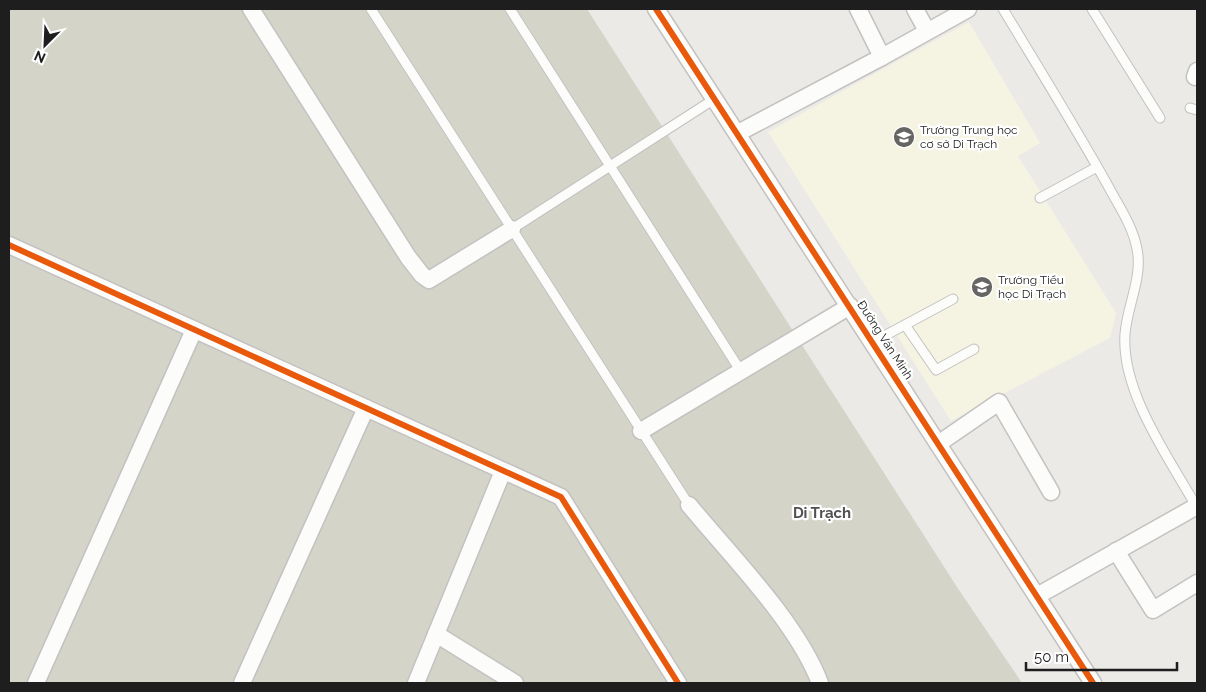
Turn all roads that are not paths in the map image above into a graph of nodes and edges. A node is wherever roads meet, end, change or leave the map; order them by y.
1 (251, 9) edge
2 (371, 9) edge
3 (510, 9) edge
4 (656, 9) edge
5 (858, 9) edge
6 (915, 9) edge
7 (968, 9) edge
8 (1003, 9) edge
9 (1092, 9) edge
10 (927, 31) junction
11 (882, 58) junction
12 (716, 98) junction
13 (1160, 118) dead end
14 (738, 133) junction
15 (610, 166) junction
16 (1097, 167) junction
17 (1040, 198) dead end
18 (512, 229) junction
19 (9, 245) edge
20 (952, 300) dead end
21 (850, 306) junction
22 (905, 325) junction
23 (194, 330) junction
24 (873, 342) junction
25 (974, 348) dead end
26 (740, 370) junction
27 (366, 408) junction
28 (642, 431) junction
29 (938, 444) junction
30 (503, 471) junction
31 (1051, 492) dead end
32 (689, 505) joint
33 (1197, 506) edge
34 (1116, 551) junction
35 (1197, 583) edge
36 (1036, 596) junction
37 (436, 634) junction
38 (36, 683) edge
39 (242, 683) edge
40 (416, 683) edge
41 (516, 683) edge
42 (678, 683) edge
43 (820, 683) edge
44 (1093, 683) edge

1 - 18 street
2 - 18 lane
3 - 15 lane
4 - 12 street, Đường Văn Minh
5 - 11 street
6 - 10 street
7 - 10 street
8 - 16 lane
9 - 13 lane
10 - 11 street
11 - 14 street
12 - 14 street, Đường Văn Minh
12 - 15 lane
14 - 21 street, Đường Văn Minh
15 - 18 lane
15 - 26 lane
16 - 17 lane
16 - 33 lane
18 - 28 lane
19 - 23 street
20 - 22 lane
21 - 24 street, Đường Văn Minh
21 - 26 street
22 - 24 lane
22 - 25 lane
23 - 27 street
23 - 38 street
24 - 29 street, Đường Văn Minh
26 - 28 street
27 - 30 street
27 - 39 street
28 - 32 lane
29 - 31 street
29 - 36 street, Đường Văn Minh
30 - 37 street
30 - 42 street
32 - 43 street
33 - 34 street
34 - 35 street
34 - 36 street
36 - 44 street, Đường Văn Minh
37 - 40 street
37 - 41 street

